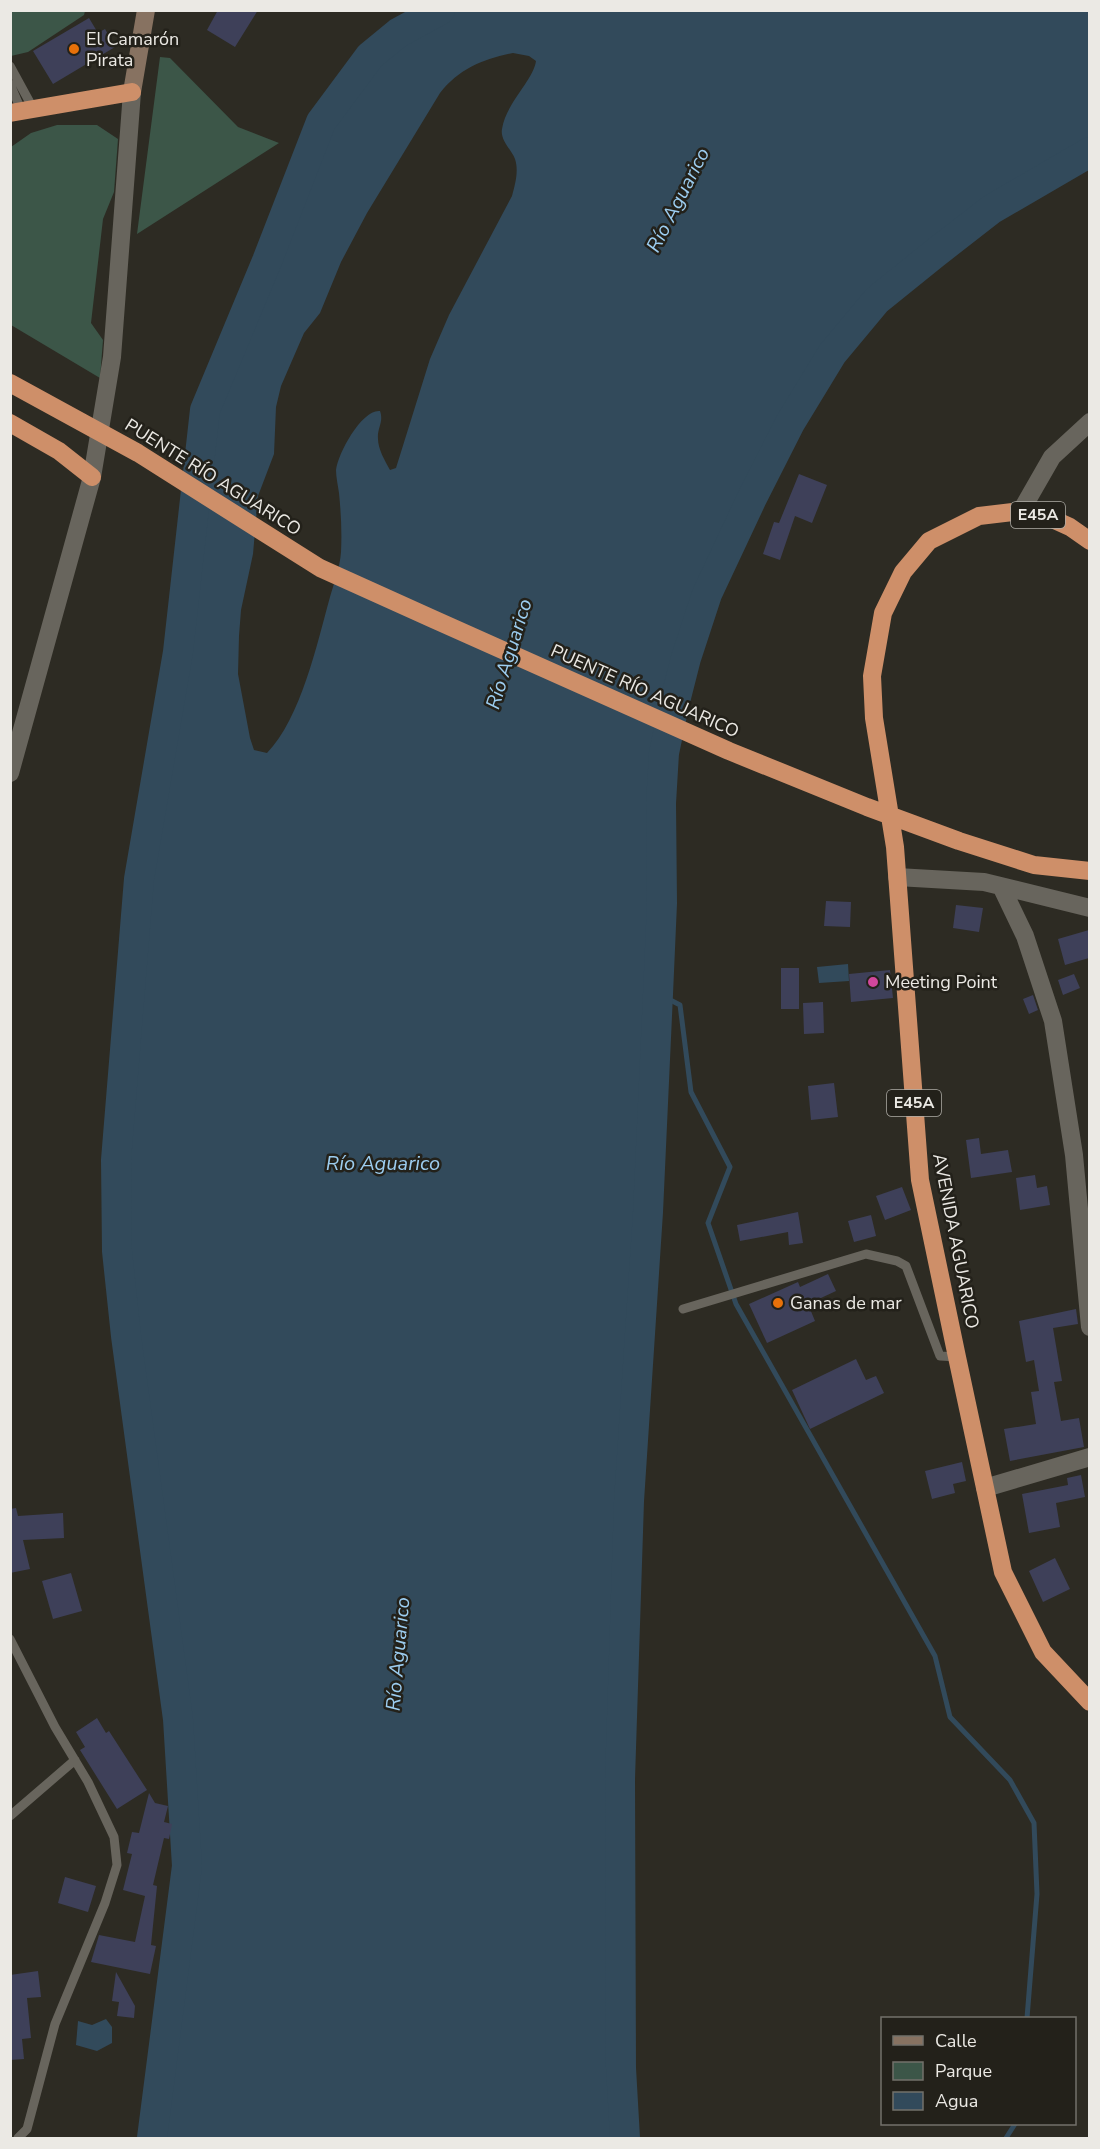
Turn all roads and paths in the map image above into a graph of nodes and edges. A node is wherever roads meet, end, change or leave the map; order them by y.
1 (146, 10) edge
2 (10, 66) edge
3 (10, 84) edge
4 (132, 92) junction
5 (22, 111) edge
6 (10, 383) edge
7 (1089, 422) edge
8 (10, 423) edge
9 (93, 477) junction
10 (1021, 511) junction
11 (1089, 541) edge
12 (10, 772) edge
13 (1089, 871) edge
14 (897, 877) junction
15 (1001, 886) junction
16 (1089, 908) edge
17 (683, 1309) dead end
18 (1089, 1328) edge
19 (957, 1357) junction
20 (1089, 1457) edge
21 (984, 1488) junction
22 (10, 1639) edge
23 (1089, 1702) edge
24 (75, 1760) junction
25 (10, 1816) edge
26 (18, 2139) edge

1 - 4 street
2 - 5 lane
3 - 5 lane
4 - 5 highway
4 - 9 street
6 - 13 highway, PUENTE RÍO AGUARICO
7 - 10 street
8 - 9 highway
9 - 12 street
10 - 11 highway, E45A
10 - 14 highway, AVENIDA AGUARICO / E45A
14 - 15 street
14 - 19 highway, AVENIDA AGUARICO / E45A
15 - 16 street
15 - 18 street
17 - 19 lane
19 - 21 highway, AVENIDA AGUARICO / E45A
20 - 21 street
21 - 23 highway, AVENIDA AGUARICO / E45A
22 - 24 lane
24 - 25 lane
24 - 26 lane

